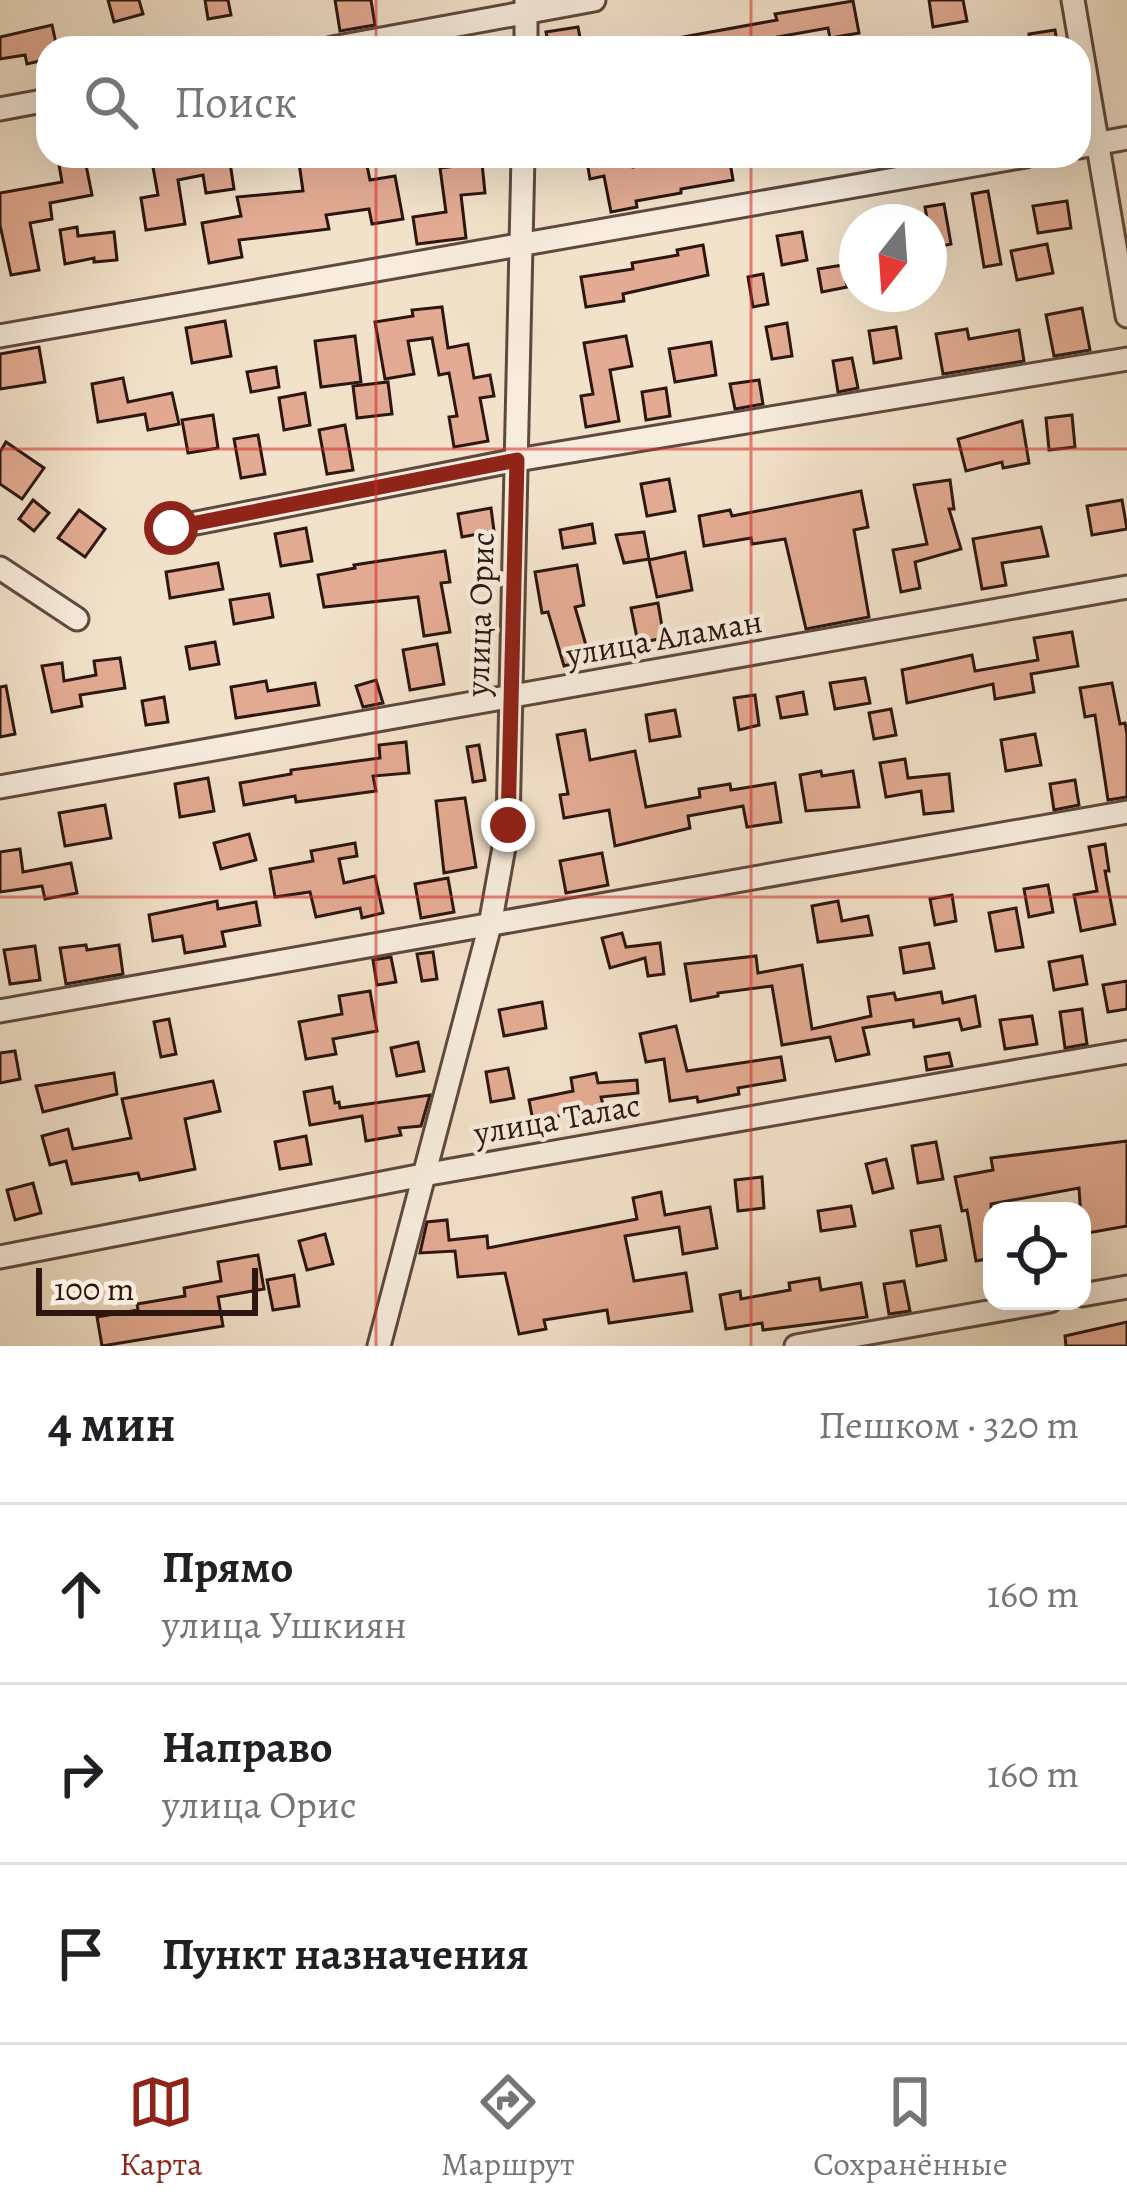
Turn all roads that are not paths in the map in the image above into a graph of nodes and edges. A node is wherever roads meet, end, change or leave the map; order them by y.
1 (594, 0) edge
2 (1072, 0) edge
3 (526, 6) edge
4 (387, 36) edge
5 (1076, 36) edge
6 (36, 102) edge
7 (0, 109) edge
8 (1127, 138) edge
9 (1091, 145) edge
10 (1091, 154) edge
11 (522, 168) edge
12 (957, 168) edge
13 (519, 244) junction
14 (1127, 316) edge
15 (0, 336) edge
16 (1127, 358) edge
17 (517, 460) junction
18 (171, 528) dead end
19 (0, 568) edge
20 (1127, 587) edge
21 (77, 619) dead end
22 (509, 698) junction
23 (0, 787) edge
24 (1127, 812) edge
25 (490, 926) junction
26 (0, 1011) edge
27 (1127, 1052) edge
28 (423, 1175) junction
29 (0, 1257) edge
30 (1127, 1287) edge
31 (1091, 1293) edge
32 (999, 1310) edge
33 (379, 1346) edge
34 (796, 1346) edge

1 - 3 street
2 - 5 street
3 - 4 street
6 - 7 street
8 - 9 street
10 - 14 street
11 - 13 street, улица Орис
12 - 13 street
13 - 15 street
13 - 17 street, улица Орис
16 - 17 street
17 - 18 street
17 - 22 street, улица Орис
19 - 21 street
20 - 22 street, улица Аламан
22 - 23 street, улица Аламан
22 - 25 street, улица Орис
24 - 25 street
25 - 26 street
25 - 28 street, улица Орис
27 - 28 street, улица Талас
28 - 29 street, улица Талас
28 - 33 street, улица Орис
30 - 31 street
32 - 34 street

